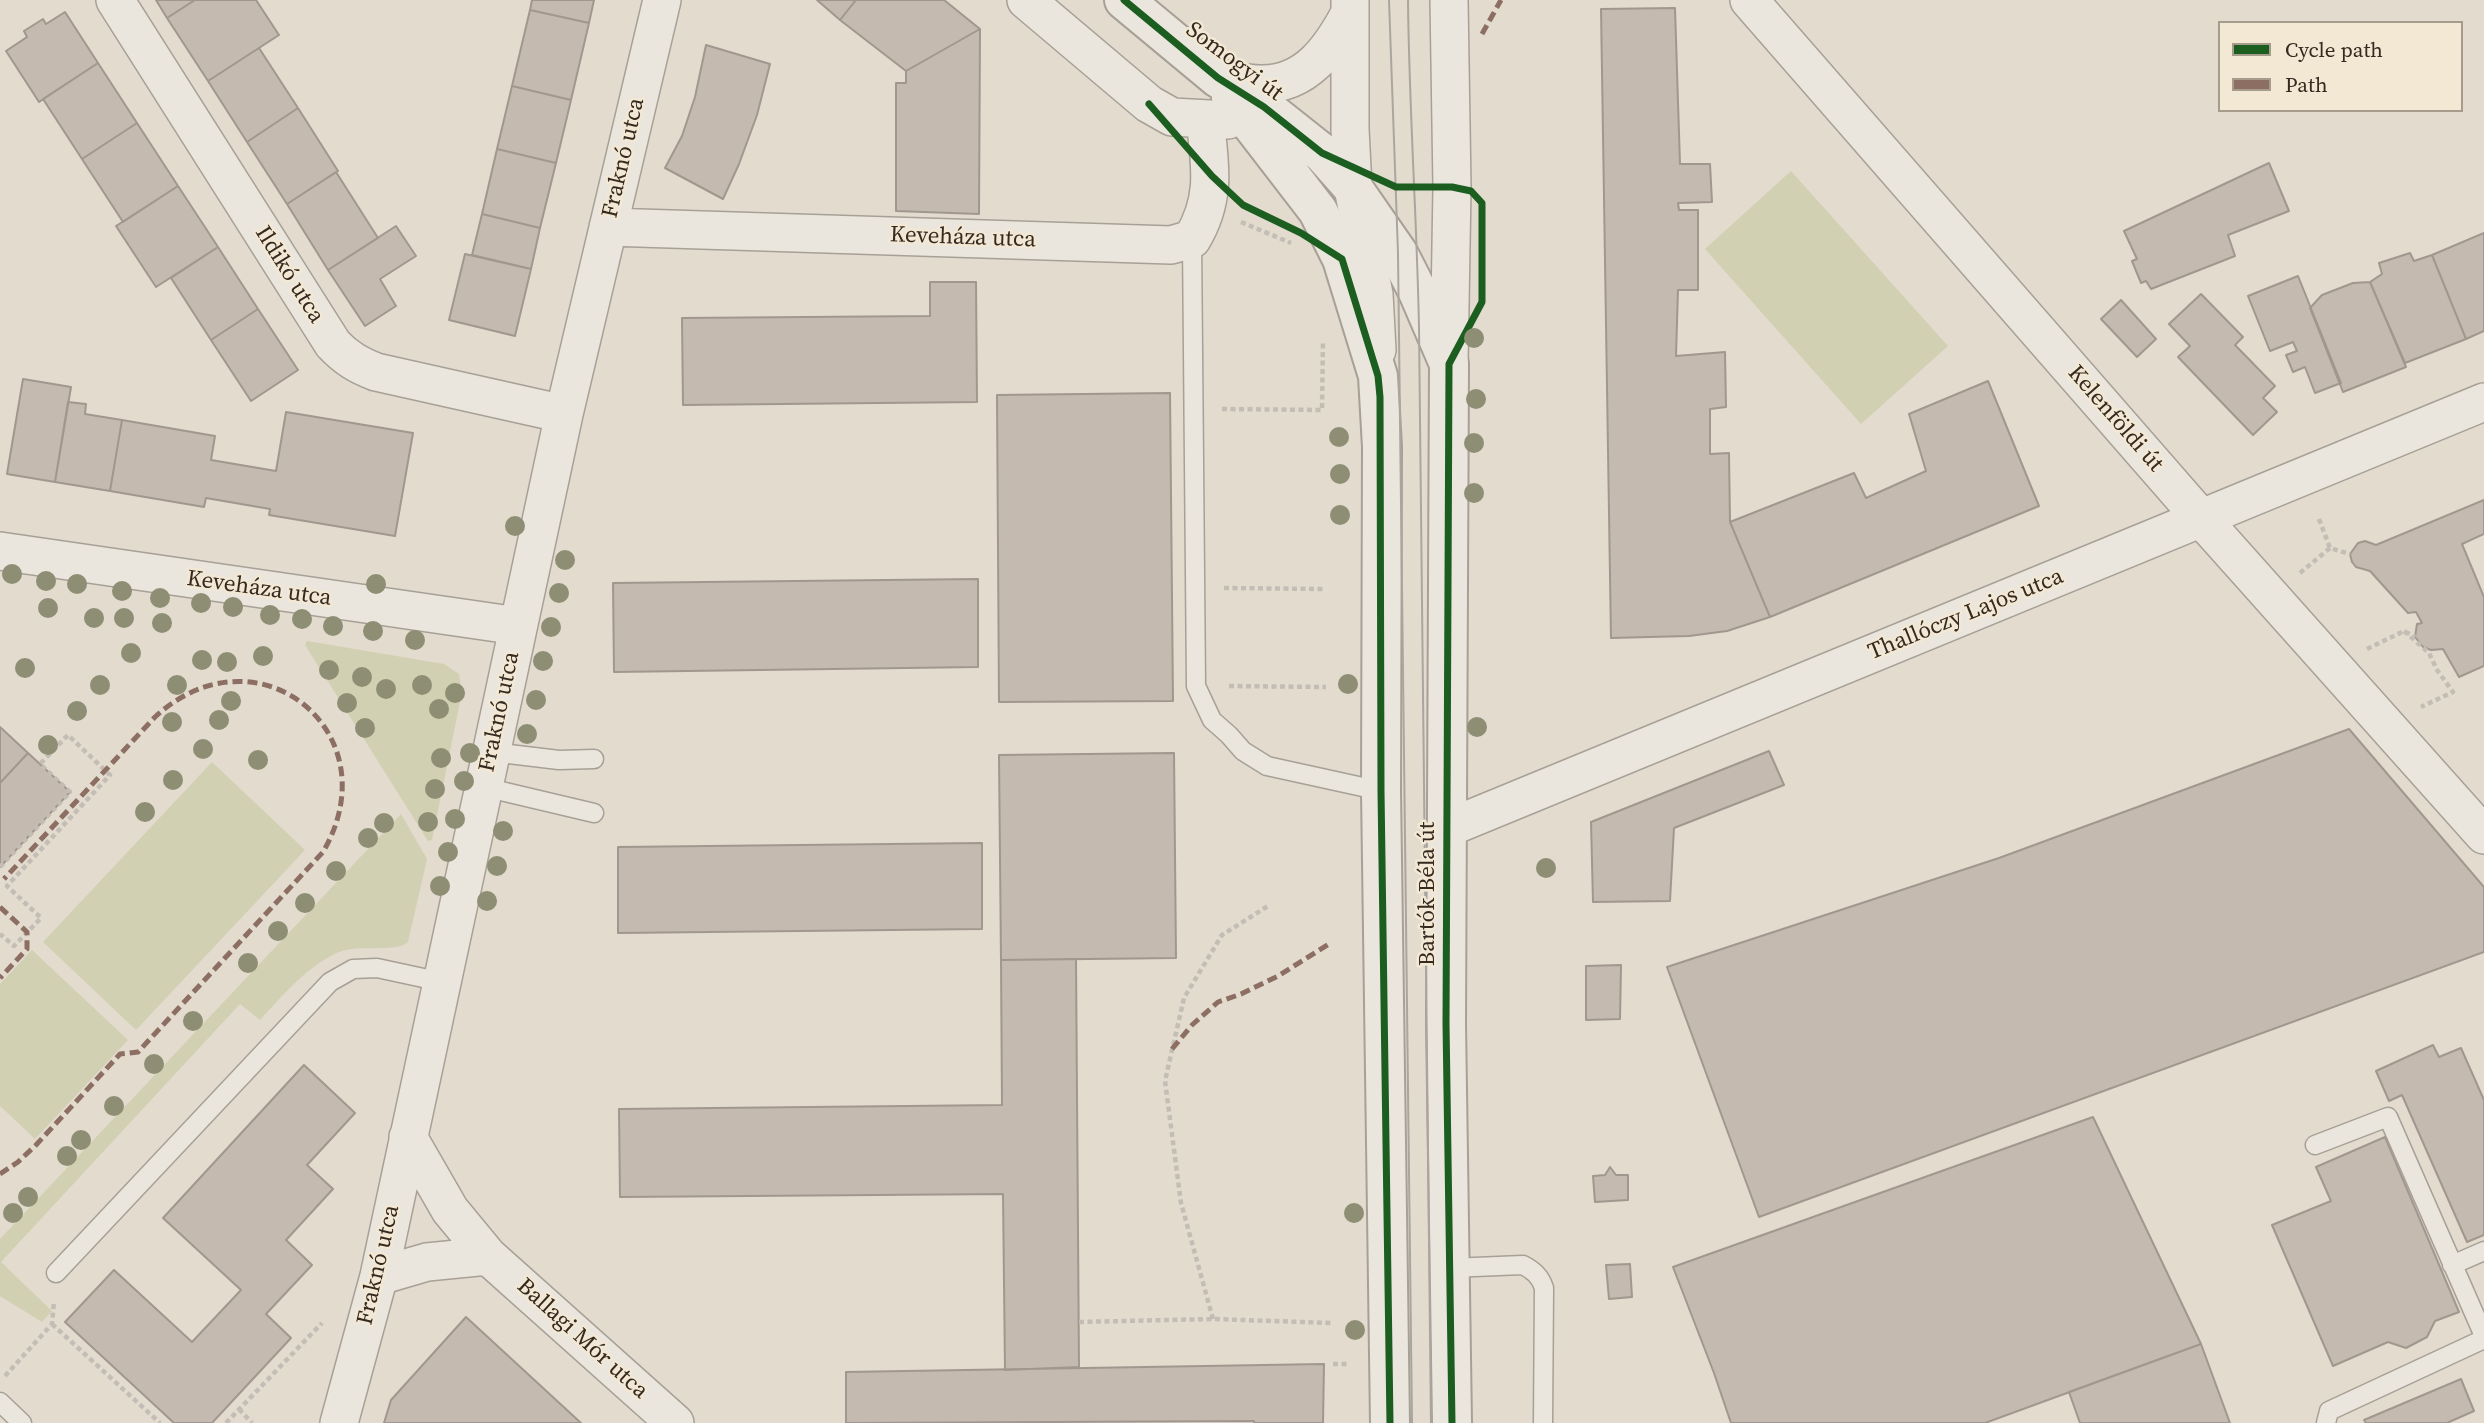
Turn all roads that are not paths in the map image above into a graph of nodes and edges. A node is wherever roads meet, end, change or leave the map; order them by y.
1 (115, 0) edge
2 (662, 0) edge
3 (1026, 0) edge
4 (1124, 0) edge
5 (1449, 0) edge
6 (1749, 0) edge
7 (1350, 7) edge
8 (1218, 78) junction
9 (1205, 119) junction
10 (1245, 119) junction
11 (1353, 187) junction
12 (608, 227) junction
13 (1192, 239) junction
14 (1450, 365) junction
15 (1378, 376) junction
16 (2484, 402) edge
17 (564, 414) junction
18 (2201, 518) junction
19 (0, 551) edge
20 (518, 626) junction
21 (492, 752) junction
22 (594, 760) dead end
23 (484, 787) junction
24 (1381, 791) junction
25 (594, 813) dead end
26 (1448, 828) junction
27 (2484, 835) edge
28 (442, 982) junction
29 (408, 1137) junction
30 (2315, 1144) dead end
31 (2484, 1251) edge
32 (488, 1256) junction
33 (2452, 1265) junction
34 (1450, 1268) junction
35 (56, 1273) road end
36 (379, 1276) junction
37 (2484, 1338) edge
38 (0, 1402) edge
39 (22, 1423) edge
40 (339, 1423) edge
41 (675, 1423) edge
42 (1390, 1423) edge
43 (1452, 1423) edge
44 (1544, 1423) edge
45 (2326, 1423) edge

1 - 17 street, Ildikó utca
2 - 12 street, Fraknó utca
3 - 9 street, Somogyi út
4 - 8 street, Somogyi út
5 - 14 street, Bartók Béla út
6 - 18 street, Kelenföldi út
7 - 8 street, Bartók Béla út
7 - 11 street, Bartók Béla út
8 - 10 street, Somogyi út
8 - 11 street, Somogyi út
9 - 10 street, Somogyi út
9 - 13 street
10 - 15 street, Somogyi út
11 - 14 street, Somogyi út
11 - 15 street, Bartók Béla út
12 - 13 street, Keveháza utca
12 - 17 street, Fraknó utca
13 - 24 lane
14 - 26 street, Bartók Béla út
15 - 24 street, Bartók Béla út
16 - 18 street, Thallóczy Lajos utca
17 - 20 street, Fraknó utca
18 - 26 street, Thallóczy Lajos utca
18 - 27 street, Kelenföldi út
19 - 20 street, Keveháza utca
20 - 21 street, Fraknó utca
21 - 22 lane
21 - 23 street, Fraknó utca
23 - 25 lane
23 - 28 street, Fraknó utca
24 - 42 street, Bartók Béla út
26 - 34 street, Bartók Béla út
28 - 29 street, Fraknó utca
28 - 35 lane
29 - 32 street, Ballagi Mór utca
29 - 36 street, Fraknó utca
30 - 33 lane
31 - 33 lane
32 - 36 street
32 - 41 street, Ballagi Mór utca
33 - 37 lane
34 - 43 street, Bartók Béla út
34 - 44 lane
36 - 40 street, Fraknó utca
37 - 45 lane
38 - 39 lane

